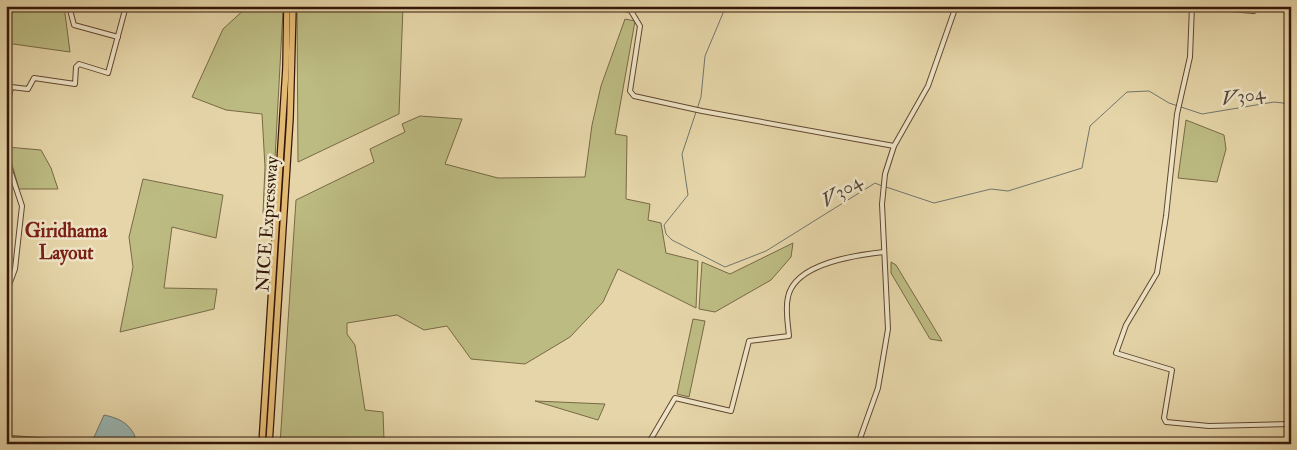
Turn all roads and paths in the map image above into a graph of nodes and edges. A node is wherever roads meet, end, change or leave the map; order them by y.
1 (69, 6) edge
2 (126, 6) edge
3 (287, 6) edge
4 (293, 6) edge
5 (616, 6) edge
6 (956, 6) edge
7 (1194, 6) edge
8 (1255, 6) edge
9 (118, 37) junction
10 (9, 87) edge
11 (6, 114) edge
12 (894, 146) junction
13 (6, 158) edge
14 (884, 252) junction
15 (6, 293) edge
16 (266, 417) junction
17 (1291, 424) edge
18 (262, 444) edge
19 (268, 444) edge
20 (648, 444) edge
21 (858, 444) edge

1 - 9 street
2 - 9 street
3 - 16 highway, NICE Expressway
4 - 16 highway, NICE Expressway
5 - 12 street
6 - 12 street
7 - 8 street
7 - 17 street
9 - 10 street
10 - 11 street
12 - 14 street
13 - 15 street
14 - 20 street
14 - 21 street
16 - 18 highway, NICE Expressway
16 - 19 highway, NICE Expressway

